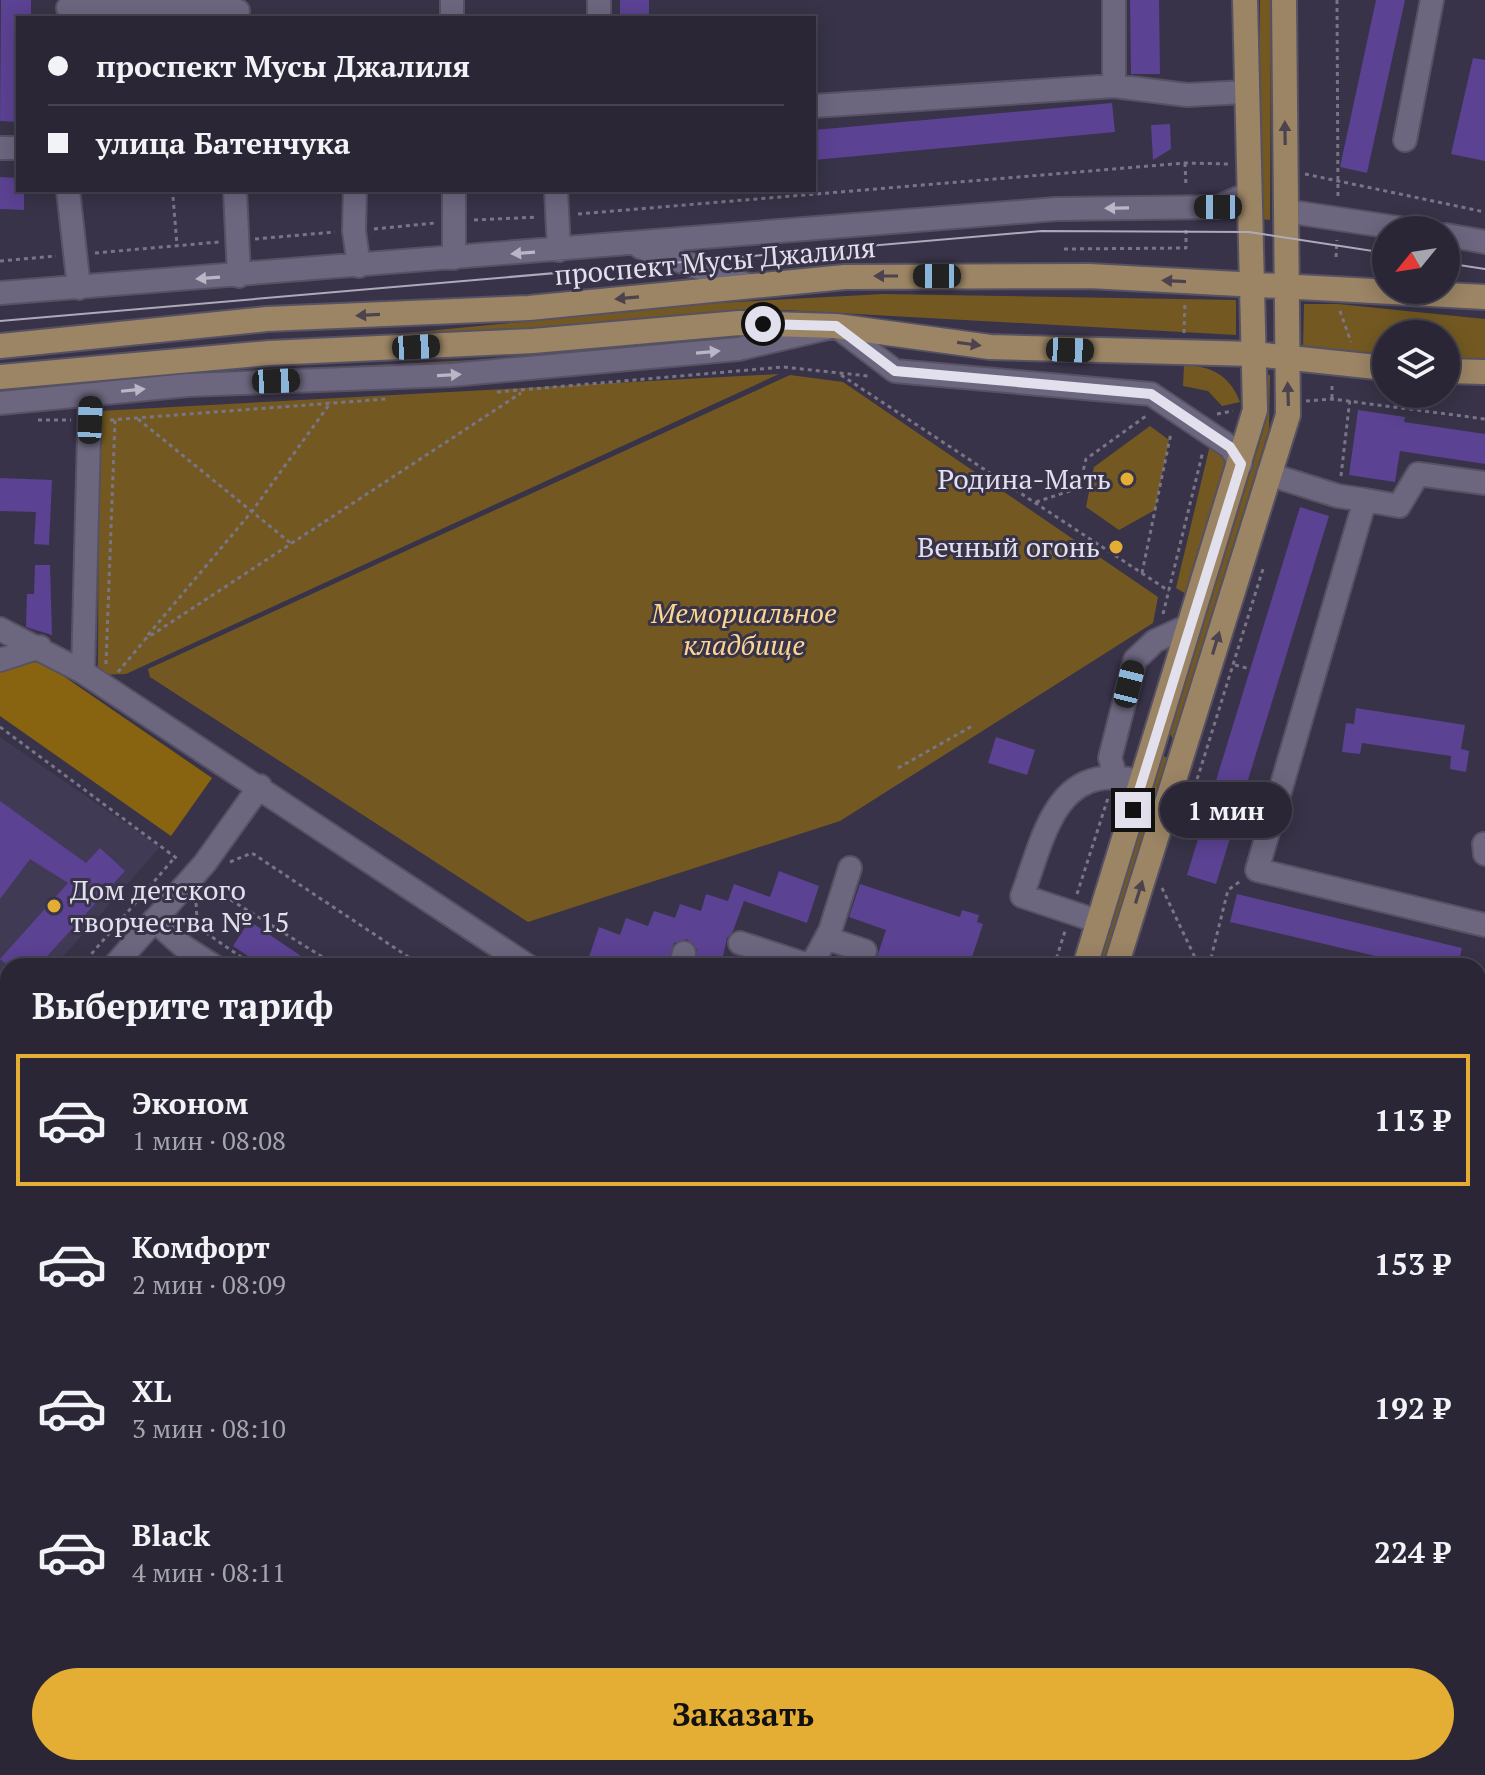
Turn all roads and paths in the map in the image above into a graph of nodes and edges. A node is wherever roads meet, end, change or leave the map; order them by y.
1 (1114, 0) edge
2 (1245, 0) edge
3 (1284, 0) edge
4 (1337, 0) edge
5 (1432, 0) edge
6 (67, 9) edge
7 (238, 10) edge
8 (1114, 86) junction
9 (1245, 92) junction
10 (816, 106) edge
11 (1405, 140) dead end
12 (1185, 163) junction
13 (1232, 164) dead end
14 (1301, 173) dead end
15 (1339, 184) junction
16 (68, 192) edge
17 (235, 192) edge
18 (355, 192) edge
19 (454, 192) edge
20 (556, 192) edge
21 (1248, 194) junction
22 (1187, 195) dead end
23 (173, 197) dead end
24 (1338, 210) dead end
25 (1286, 211) junction
26 (1485, 212) edge
27 (556, 215) junction
28 (1187, 220) dead end
29 (454, 222) junction
30 (1372, 224) edge
31 (1337, 230) dead end
32 (354, 231) junction
33 (1460, 238) edge
34 (236, 240) junction
35 (1485, 242) edge
36 (628, 243) junction
37 (177, 245) junction
38 (1064, 249) dead end
39 (559, 250) junction
40 (75, 255) junction
41 (1336, 257) dead end
42 (454, 258) junction
43 (0, 261) edge
44 (359, 266) junction
45 (239, 276) junction
46 (1252, 285) junction
47 (752, 287) junction
48 (79, 288) junction
49 (1288, 288) junction
50 (0, 293) edge
51 (1185, 297) dead end
52 (1485, 297) edge
53 (1338, 304) dead end
54 (836, 326) junction
55 (1184, 333) dead end
56 (0, 346) edge
57 (1354, 351) dead end
58 (1254, 354) junction
59 (1286, 356) junction
60 (1372, 366) edge
61 (1460, 371) edge
62 (1485, 372) edge
63 (839, 374) junction
64 (871, 376) dead end
65 (0, 377) edge
66 (1333, 385) dead end
67 (524, 391) junction
68 (494, 392) dead end
69 (90, 395) junction
70 (391, 398) dead end
71 (1332, 399) junction
72 (1311, 400) dead end
73 (1350, 401) junction
74 (331, 402) junction
75 (0, 403) edge
76 (1147, 415) dead end
77 (138, 419) junction
78 (1485, 419) edge
79 (32, 420) dead end
80 (90, 420) junction
81 (115, 420) junction
82 (1160, 424) dead end
83 (1345, 448) junction
84 (1353, 449) dead end
85 (1241, 464) junction
86 (1268, 474) junction
87 (1485, 483) edge
88 (1338, 496) junction
89 (1365, 500) junction
90 (1034, 502) junction
91 (253, 510) junction
92 (293, 545) junction
93 (1142, 573) junction
94 (1169, 591) dead end
95 (1190, 625) junction
96 (0, 629) edge
97 (144, 640) junction
98 (40, 647) junction
99 (0, 660) edge
100 (1235, 665) dead end
101 (1250, 669) dead end
102 (83, 672) junction
103 (106, 688) junction
104 (974, 725) dead end
105 (0, 727) edge
106 (1159, 729) junction
107 (1187, 739) junction
108 (948, 740) junction
109 (952, 748) dead end
110 (898, 768) dead end
111 (1115, 775) junction
112 (1142, 782) junction
113 (260, 786) junction
114 (176, 856) junction
115 (222, 865) dead end
116 (850, 868) dead end
117 (1257, 870) junction
118 (193, 877) junction
119 (1162, 888) dead end
120 (154, 920) junction
121 (1100, 922) junction
122 (1485, 925) edge
123 (199, 928) junction
124 (826, 938) junction
125 (740, 943) dead end
126 (865, 951) dead end
127 (88, 958) edge
128 (121, 958) edge
129 (203, 958) edge
130 (206, 958) edge
131 (242, 958) edge
132 (324, 958) edge
133 (410, 958) edge
134 (516, 958) edge
135 (786, 958) edge
136 (815, 958) edge
137 (1088, 958) edge
138 (1119, 958) edge
139 (1195, 958) edge
140 (1211, 958) edge

1 - 8 street
2 - 9 main road
25 -> 3 main road
4 - 15 path
5 - 11 street
6 - 7 street
8 - 9 street
8 - 10 street
9 - 21 main road
12 - 13 path
12 - 22 path
12 - 27 path
14 - 15 path
15 - 24 path
15 - 26 path
16 - 40 street
17 - 34 street
18 - 32 street
19 - 29 street
20 - 27 street
21 -> 36 street
21 - 46 main road
23 - 37 path
25 - 30 street
25 - 49 main road
27 - 29 path
27 - 39 street
28 - 38 path
29 - 32 path
29 - 42 street
31 - 41 path
32 - 34 path
32 - 44 street
33 - 35 street
34 - 37 path
34 - 45 street
36 - 39 street
36 - 47 street
37 - 40 path
39 -> 42 street
40 - 43 path
40 - 48 street
42 - 44 street
44 - 45 street
45 -> 48 street
46 -> 47 main road, проспект Мусы Джалиля
46 - 49 main road, проспект Мусы Джалиля
46 - 58 main road
47 -> 56 main road, проспект Мусы Джалиля
48 - 50 street
49 - 52 main road, проспект Мусы Джалиля
49 - 59 main road
51 - 55 path
53 - 57 path
54 -> 58 main road
54 - 65 main road
69 -> 54 street
54 - 85 street
58 - 59 main road
58 - 85 main road
59 - 60 main road
86 -> 59 main road
61 - 62 main road
63 - 64 path
63 - 67 path
63 - 90 path
66 - 71 path
67 - 68 path
67 - 92 path
69 - 75 street
69 - 80 street
70 - 74 path
71 - 72 path
71 - 73 path
73 - 78 path
73 - 83 path
74 - 77 path
74 - 91 path
76 - 90 path
77 - 81 path
77 - 91 path
79 - 80 path
80 - 81 path
80 - 102 street
81 - 103 path
82 - 93 path
83 - 84 path
83 - 88 path
85 - 95 main road
86 - 88 street
107 -> 86 main road
87 - 89 street
88 - 89 street
89 - 117 street
90 - 93 path
91 - 92 path
91 - 97 path
92 - 97 path
93 - 94 path
95 - 106 main road
95 - 111 street
96 - 98 street
97 - 103 path
98 - 99 street
98 - 102 street
100 - 101 path
102 - 103 street
103 - 113 street
104 - 108 path
105 - 114 path
106 - 107 main road
106 - 112 main road
138 -> 107 main road
108 - 109 path
108 - 110 path
111 - 112 street
111 - 121 street
112 - 121 main road
113 - 118 street
113 - 134 street
114 - 118 path
114 - 127 path
115 - 133 path
116 - 124 street
117 - 122 street
117 - 140 path
118 - 120 street
118 - 123 path
118 - 132 path
119 - 139 path
120 - 128 street
120 - 129 street
121 - 137 main road
123 - 130 path
123 - 131 path
124 - 126 street
124 - 136 street
125 - 135 street

